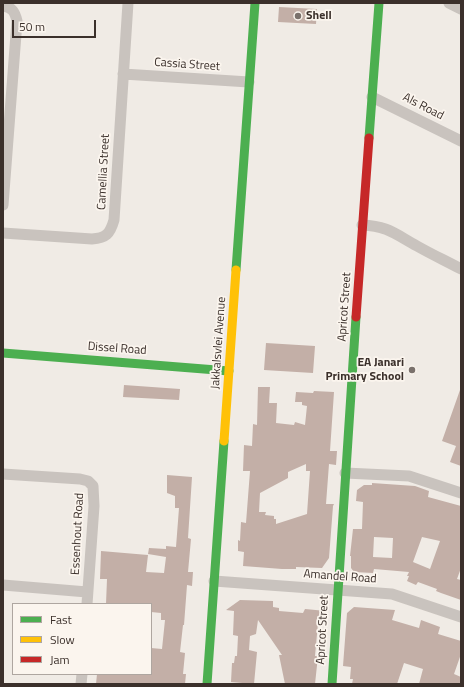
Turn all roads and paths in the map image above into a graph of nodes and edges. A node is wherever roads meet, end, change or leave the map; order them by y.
1 (128, 3) edge
2 (255, 3) edge
3 (379, 3) edge
4 (449, 3) edge
5 (3, 6) edge
6 (461, 9) edge
7 (123, 74) junction
8 (248, 82) junction
9 (372, 97) junction
10 (461, 141) edge
11 (3, 205) edge
12 (362, 225) junction
13 (3, 233) edge
14 (461, 269) edge
15 (3, 354) edge
16 (229, 371) junction
17 (345, 473) junction
18 (3, 474) edge
19 (461, 493) edge
20 (214, 581) junction
21 (3, 585) edge
22 (337, 590) junction
23 (87, 592) junction
24 (87, 603) edge
25 (461, 617) edge
26 (207, 684) edge
27 (332, 684) edge

1 - 7 street, Camellia Street
2 - 8 street, Jakkalsvlei Avenue
3 - 9 street, Apricot Street
4 - 6 street
5 - 11 street
7 - 8 street, Cassia Street
7 - 13 street, Camellia Street
8 - 16 street, Jakkalsvlei Avenue
9 - 10 street, Als Road
9 - 12 street, Apricot Street
12 - 14 street
12 - 17 street, Apricot Street
15 - 16 street, Dissel Road
16 - 20 street, Jakkalsvlei Avenue
17 - 19 street
17 - 22 street, Apricot Street
18 - 23 street, Essenhout Road
20 - 22 street, Amandel Road
20 - 26 street, Jakkalsvlei Avenue
21 - 23 street
22 - 25 street, Amandel Road
22 - 27 street, Apricot Street
23 - 24 street, Essenhout Road

